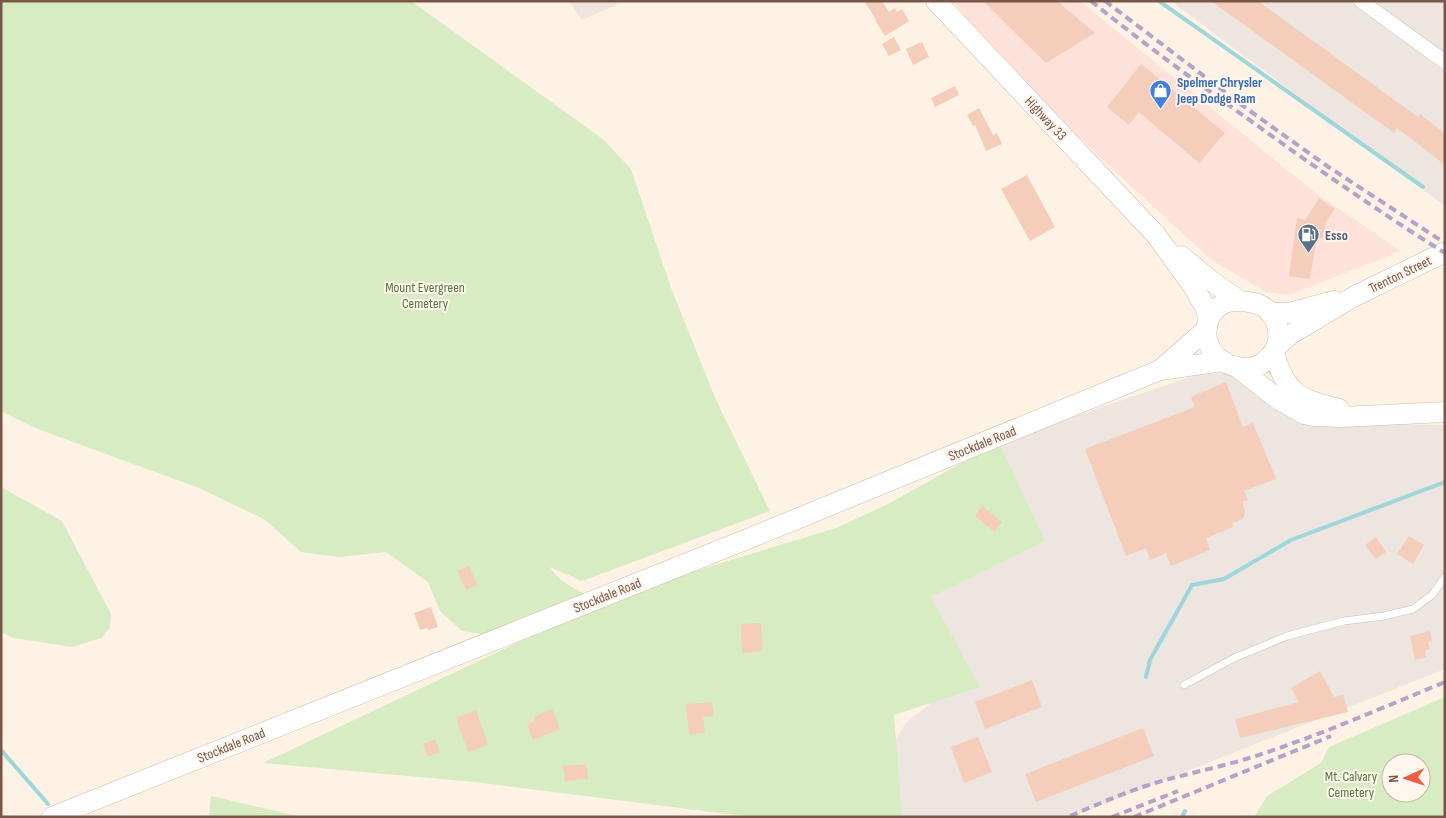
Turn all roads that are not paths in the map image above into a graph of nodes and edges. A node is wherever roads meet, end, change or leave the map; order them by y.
1 (936, 1) edge
2 (1361, 1) edge
3 (1445, 62) edge
4 (1156, 235) junction
5 (1445, 252) edge
6 (1355, 296) junction
7 (1240, 300) junction
8 (1270, 313) junction
9 (1208, 324) junction
10 (1276, 349) junction
11 (1230, 364) junction
12 (1160, 370) junction
13 (1445, 412) edge
14 (1367, 416) junction
15 (1445, 577) edge
16 (1184, 685) dead end
17 (52, 817) edge

1 - 4 street, Highway 33
2 - 3 street
4 - 7 street, Highway 33
4 - 9 street, Highway 33
5 - 6 street, Trenton Street
6 - 8 street, Trenton Street
6 - 10 street, Trenton Street
7 - 8 street
7 - 9 street
8 - 10 street
9 - 11 street
9 - 12 street, Stockdale Road
10 - 11 street
10 - 14 street
11 - 12 street, Stockdale Road
11 - 14 street
12 - 17 street, Stockdale Road
13 - 14 street
15 - 16 lane

